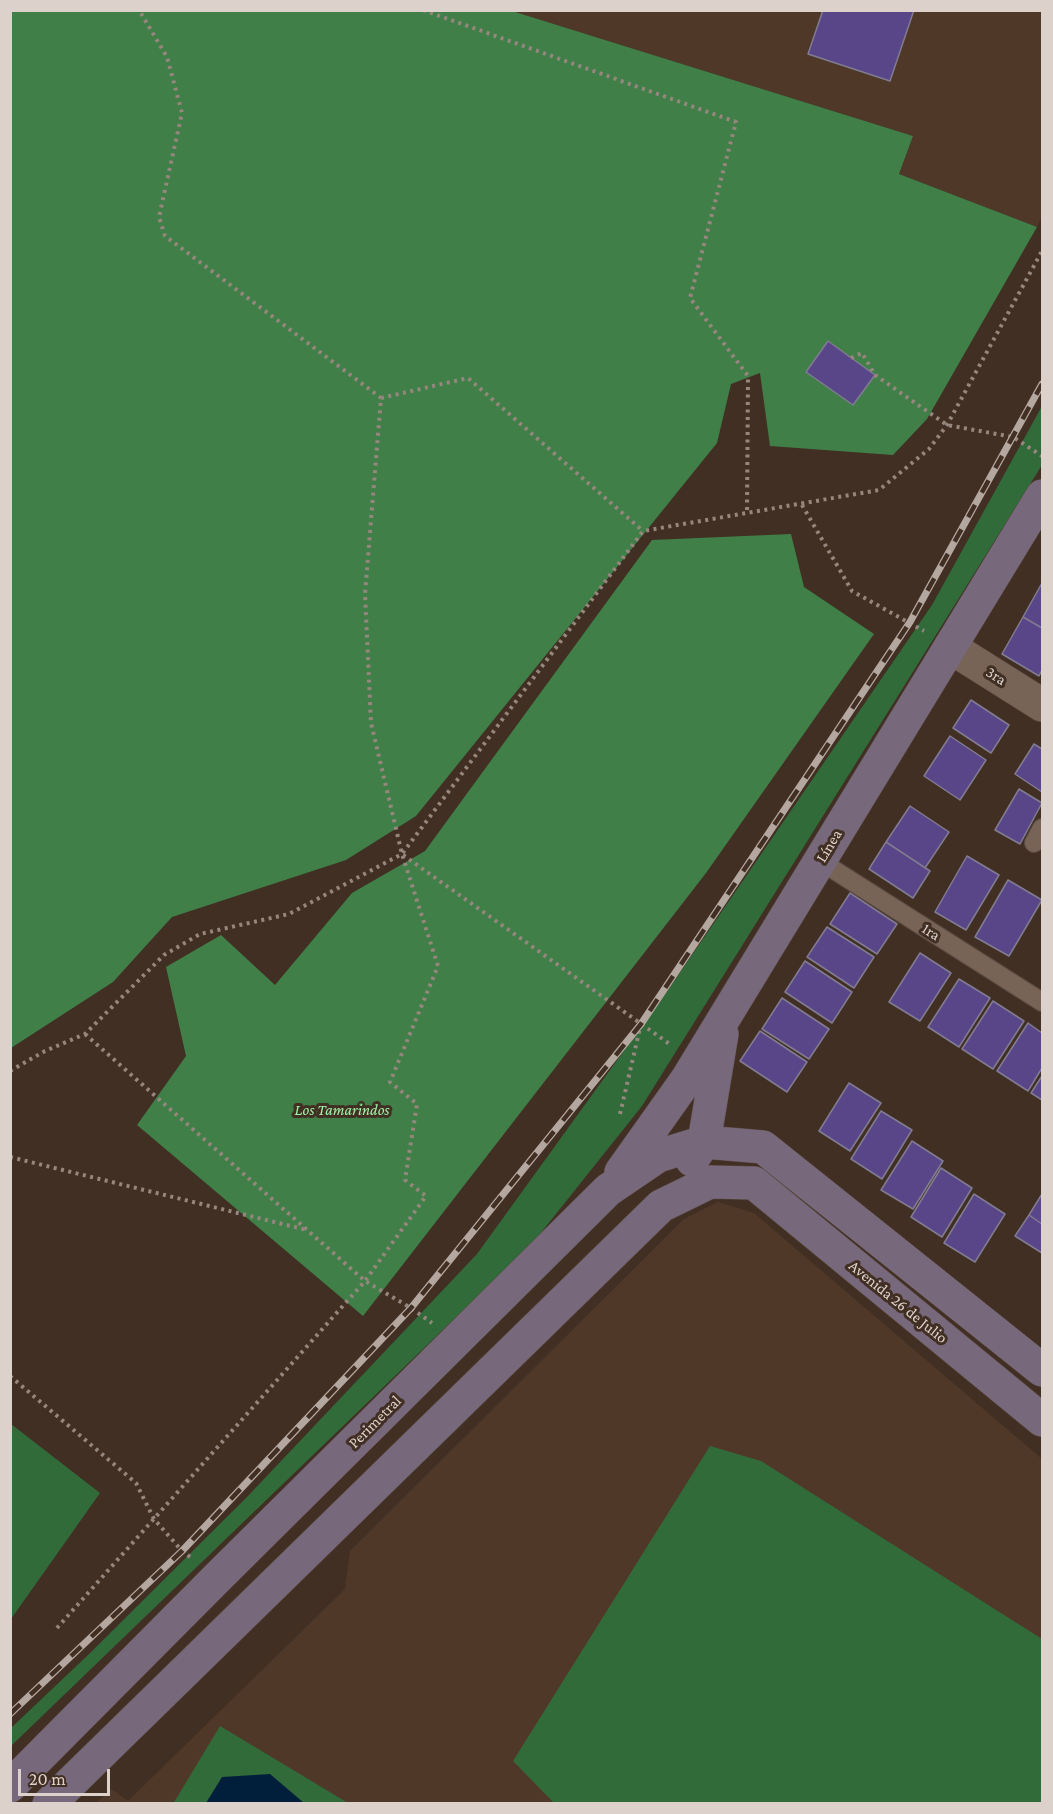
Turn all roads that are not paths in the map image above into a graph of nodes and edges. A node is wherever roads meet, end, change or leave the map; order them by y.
1 (1042, 496) edge
2 (950, 647) junction
3 (1042, 705) edge
4 (820, 861) junction
5 (1042, 1002) edge
6 (726, 1014) junction
7 (692, 1071) junction
8 (711, 1105) junction
9 (704, 1142) junction
10 (763, 1147) junction
11 (754, 1183) junction
12 (608, 1190) junction
13 (661, 1206) junction
14 (1041, 1364) edge
15 (1016, 1398) junction
16 (1042, 1420) edge
17 (10, 1786) edge
18 (48, 1803) edge

1 - 2 main road, Línea
2 - 3 street, 3ra
2 - 4 main road, Línea
4 - 5 lane, 1ra
4 - 6 main road, Línea
6 - 7 main road, Línea
6 - 8 main road
7 - 9 main road
7 - 12 main road, Línea
8 - 9 main road
8 - 10 main road
9 - 10 main road
9 - 11 main road, Avenida 26 de Julio
9 - 12 main road, Perimetral
9 - 13 main road
10 - 14 main road
11 - 13 main road
11 - 15 main road, Avenida 26 de Julio
12 - 17 main road, Perimetral
13 - 18 main road
14 - 15 street
15 - 16 main road, Avenida 26 de Julio

